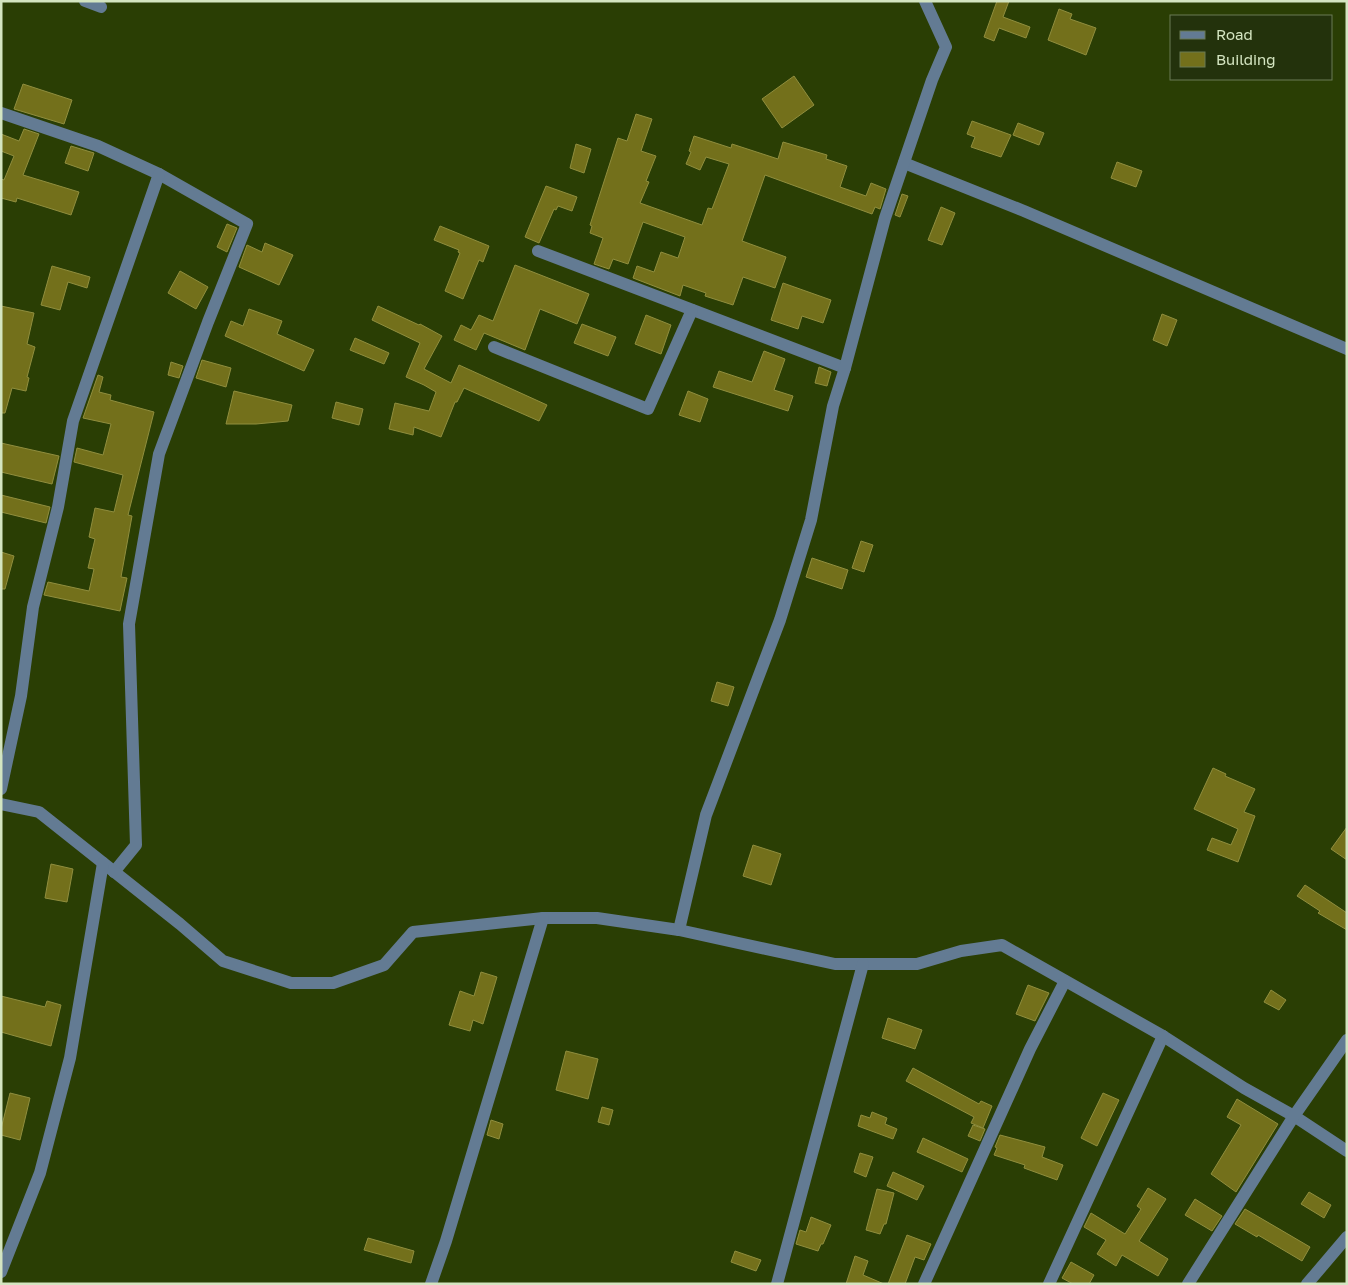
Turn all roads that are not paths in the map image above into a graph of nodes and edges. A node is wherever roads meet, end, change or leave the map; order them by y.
1 (85, 1) edge
2 (925, 1) edge
3 (101, 7) dead end
4 (1, 113) edge
5 (904, 163) junction
6 (159, 174) junction
7 (538, 250) dead end
8 (692, 310) junction
9 (494, 347) dead end
10 (1347, 349) edge
11 (845, 368) junction
12 (1, 789) edge
13 (1, 804) edge
14 (104, 863) junction
15 (114, 872) junction
16 (543, 918) junction
17 (679, 930) junction
18 (863, 964) junction
19 (1065, 982) junction
20 (1163, 1036) junction
21 (1347, 1040) edge
22 (1294, 1116) junction
23 (1347, 1151) edge
24 (1347, 1237) edge
25 (1, 1272) edge
26 (431, 1284) edge
27 (777, 1284) edge
28 (924, 1284) edge
29 (1049, 1284) edge
30 (1188, 1284) edge
31 (1307, 1284) edge

1 - 3 street
2 - 5 street
4 - 6 street
5 - 10 street
5 - 11 street
6 - 12 street
6 - 15 street
7 - 8 street
8 - 9 street
8 - 11 street
11 - 17 street
13 - 14 street
14 - 15 street
14 - 25 street
15 - 16 street
16 - 17 street
16 - 26 street
17 - 18 street
18 - 19 street
18 - 27 street
19 - 20 street
19 - 28 street
20 - 22 street
20 - 29 street
21 - 22 street
22 - 23 street
22 - 30 street
24 - 31 street

